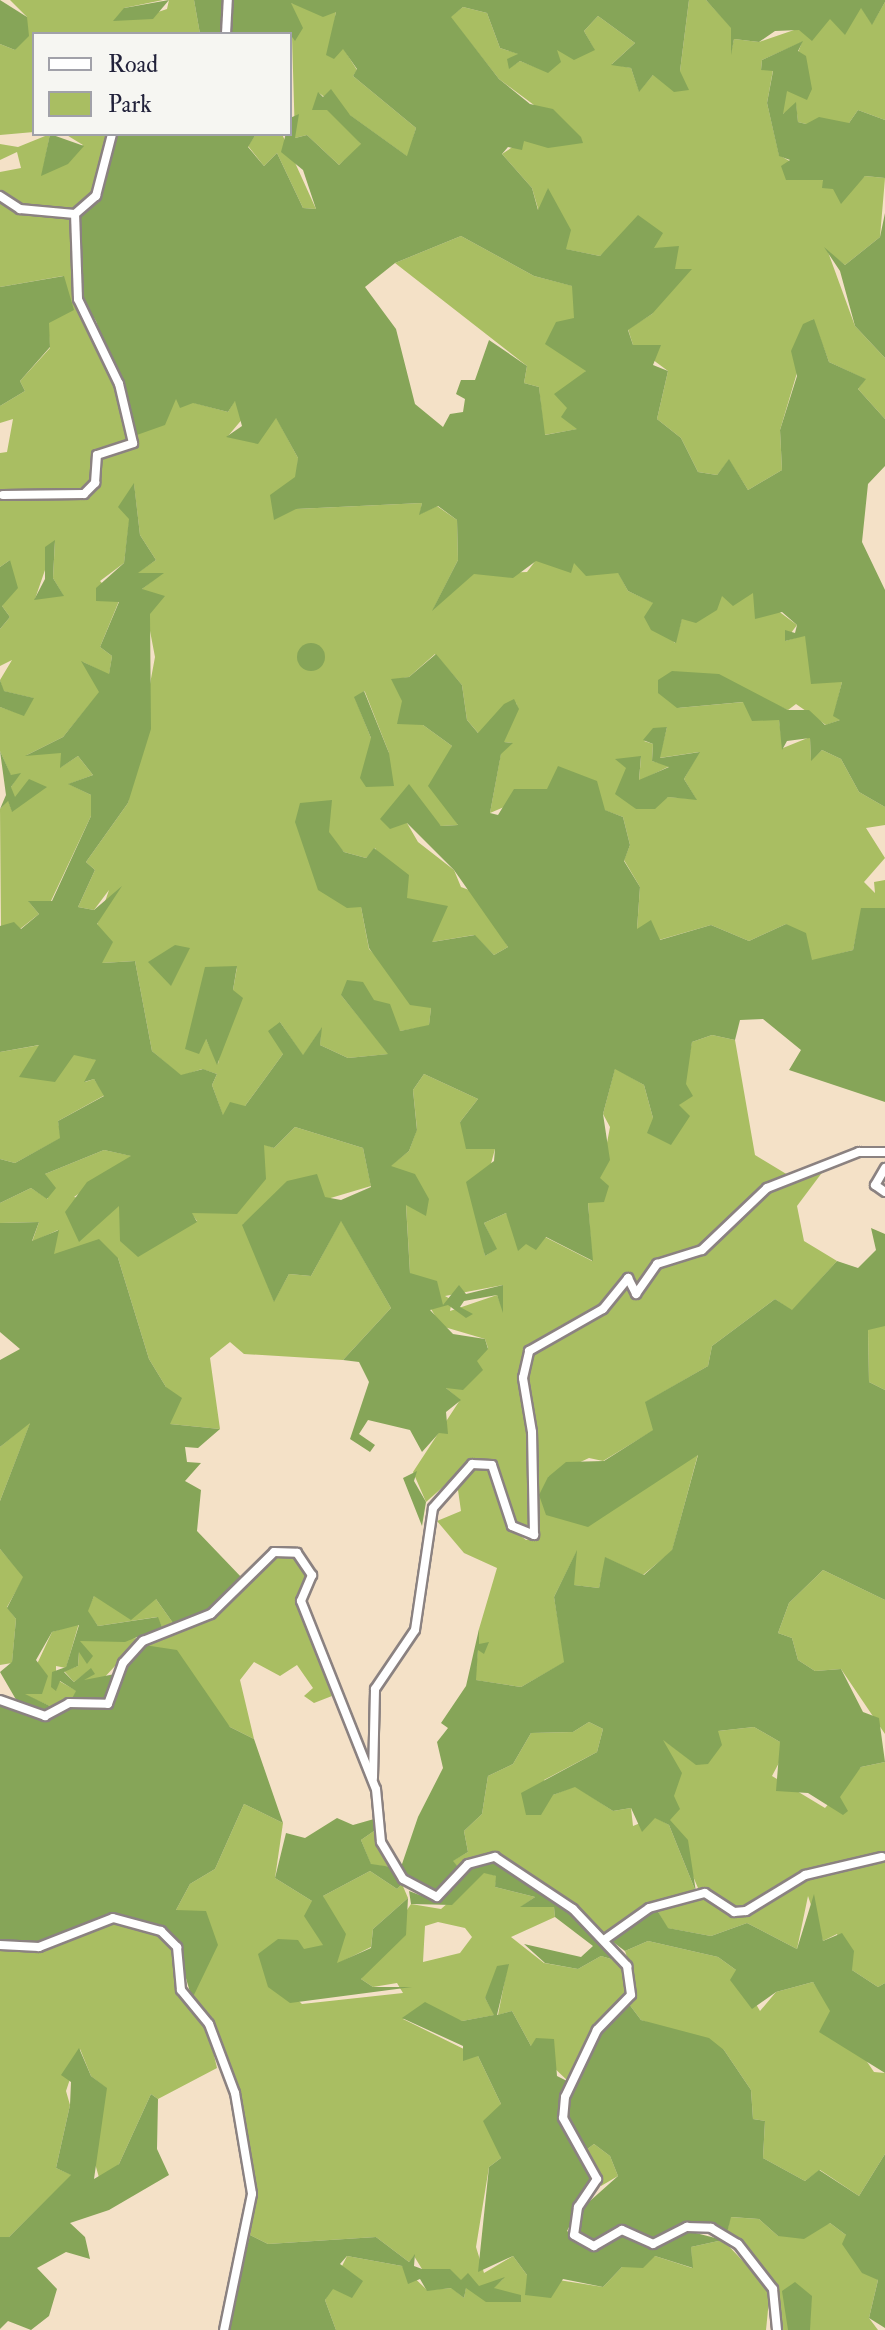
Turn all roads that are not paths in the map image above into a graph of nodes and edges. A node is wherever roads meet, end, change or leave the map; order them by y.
1 (228, 0) edge
2 (226, 32) edge
3 (111, 136) edge
4 (0, 196) edge
5 (75, 214) junction
6 (3, 495) dead end
7 (885, 1152) edge
8 (885, 1168) edge
9 (885, 1192) edge
10 (0, 1700) edge
11 (376, 1789) junction
12 (882, 1857) dead end
13 (604, 1940) junction
14 (0, 1945) edge
15 (224, 2330) edge
16 (777, 2330) edge

1 - 2 street
3 - 5 street
4 - 5 street
5 - 6 street
7 - 11 street
8 - 9 street
10 - 11 street
11 - 13 street
12 - 13 street
13 - 16 street
14 - 15 street

